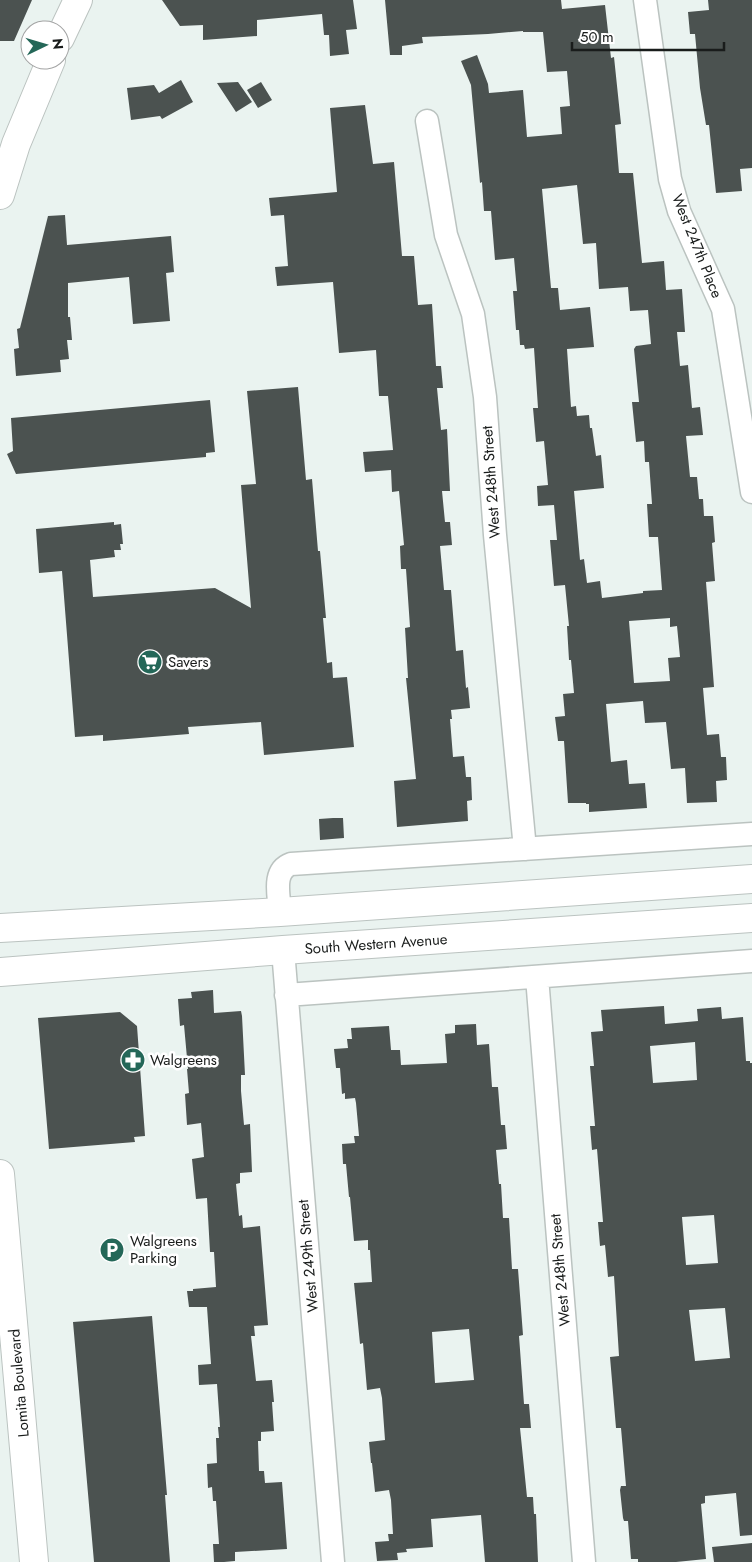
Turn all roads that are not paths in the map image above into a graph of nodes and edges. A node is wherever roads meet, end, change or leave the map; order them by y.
1 (78, 0) edge
2 (645, 0) edge
3 (69, 20) edge
4 (47, 70) edge
5 (427, 121) dead end
6 (0, 195) edge
7 (752, 492) edge
8 (752, 834) edge
9 (525, 849) junction
10 (752, 879) edge
11 (280, 912) junction
12 (752, 918) edge
13 (0, 928) edge
14 (283, 950) junction
15 (752, 961) edge
16 (0, 972) edge
17 (537, 977) junction
18 (286, 995) junction
19 (0, 1174) edge
20 (34, 1562) edge
21 (333, 1562) edge
22 (584, 1562) edge

1 - 3 main road
2 - 7 street, West 247th Place
4 - 6 main road
5 - 9 street, West 248th Street
8 - 9 street
9 - 11 street
10 - 11 main road
11 - 13 main road
12 - 14 main road, South Western Avenue
14 - 16 main road, South Western Avenue
14 - 18 street, West 249th Street
15 - 17 street
17 - 18 street
17 - 22 street, West 248th Street
18 - 21 street, West 249th Street
19 - 20 main road, Lomita Boulevard

